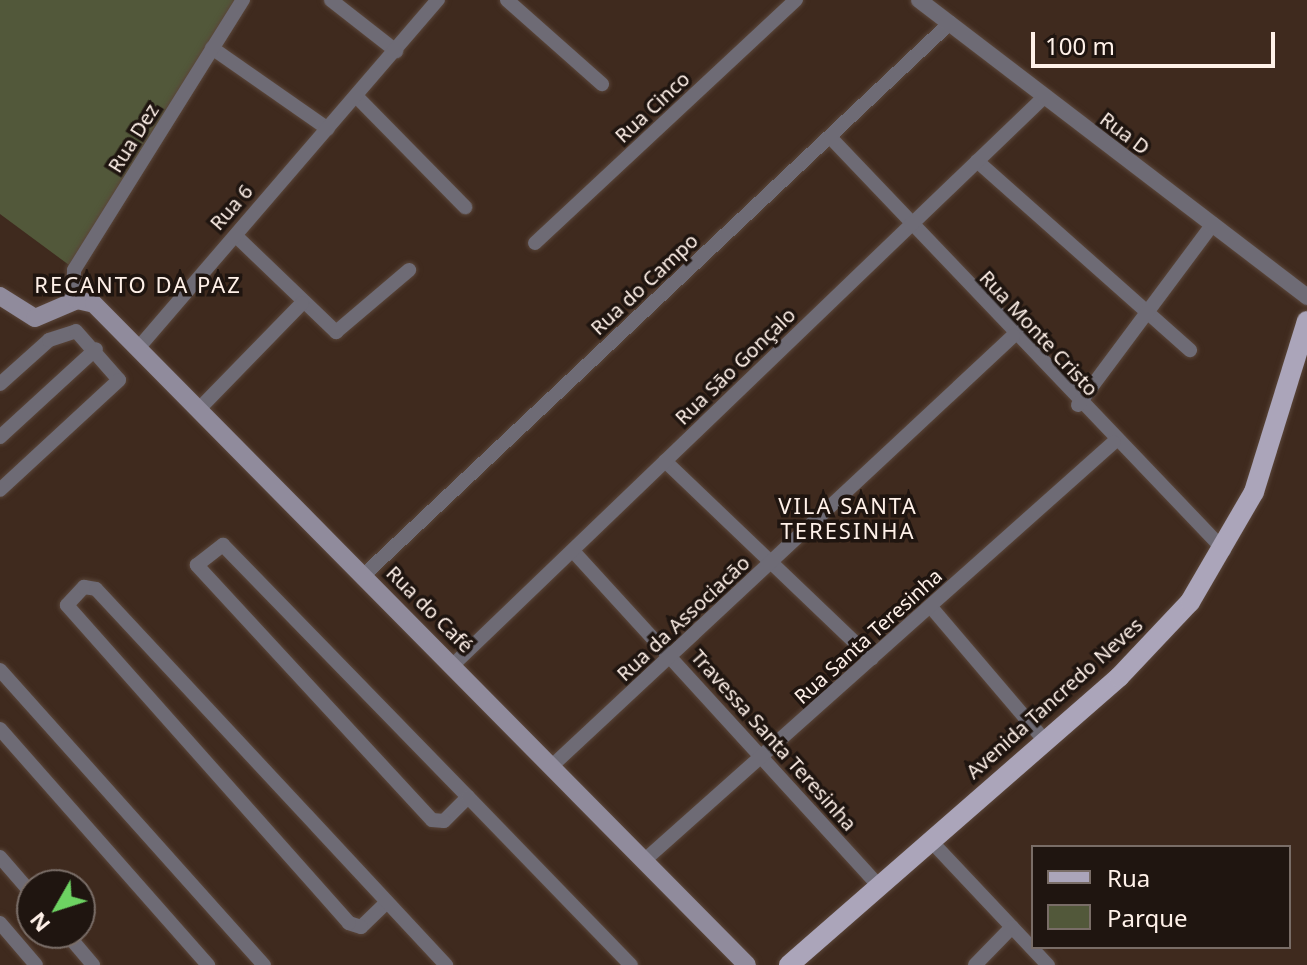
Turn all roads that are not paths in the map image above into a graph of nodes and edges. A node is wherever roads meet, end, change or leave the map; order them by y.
1 (243, 0) edge
2 (331, 0) edge
3 (438, 0) edge
4 (507, 0) edge
5 (796, 0) edge
6 (919, 0) edge
7 (950, 23) junction
8 (212, 48) junction
9 (396, 51) junction
10 (602, 84) dead end
11 (356, 96) junction
12 (1044, 97) junction
13 (328, 129) junction
14 (830, 137) junction
15 (977, 161) junction
16 (465, 207) dead end
17 (1213, 224) junction
18 (911, 225) junction
19 (236, 236) junction
20 (535, 243) dead end
21 (409, 270) dead end
22 (0, 296) edge
23 (1307, 297) edge
24 (72, 301) junction
25 (302, 303) junction
26 (1147, 313) junction
27 (1307, 321) edge
28 (1013, 336) junction
29 (140, 346) junction
30 (96, 349) junction
31 (1190, 350) dead end
32 (0, 384) edge
33 (1078, 405) junction
34 (201, 407) junction
35 (0, 437) edge
36 (1114, 442) junction
37 (665, 461) junction
38 (0, 490) edge
39 (1224, 550) junction
40 (573, 551) junction
41 (770, 563) junction
42 (365, 574) junction
43 (931, 607) junction
44 (671, 656) junction
45 (872, 659) junction
46 (454, 664) junction
47 (0, 670) edge
48 (0, 729) edge
49 (1045, 741) junction
50 (763, 756) junction
51 (554, 764) junction
52 (468, 797) junction
53 (930, 840) junction
54 (0, 857) edge
55 (647, 858) junction
56 (16, 876) edge
57 (879, 886) junction
58 (387, 902) junction
59 (0, 923) edge
60 (1012, 927) junction
61 (1031, 947) edge
62 (80, 949) edge
63 (1033, 949) edge
64 (36, 965) edge
65 (93, 965) edge
66 (208, 965) edge
67 (264, 965) edge
68 (446, 965) edge
69 (631, 965) edge
70 (747, 965) edge
71 (789, 965) edge
72 (975, 965) edge
73 (1048, 965) edge

1 - 8 street, Rua Dez
2 - 9 street
3 - 9 street, Rua 6
4 - 10 street
5 - 20 street, Rua Cinco
6 - 7 street, Rua D
7 - 12 street, Rua D
7 - 14 street, Rua do Campo
8 - 13 street
8 - 24 street, Rua Dez
9 - 11 street, Rua 6
11 - 13 street, Rua 6
11 - 16 street
12 - 15 street, Rua São Gonçalo
12 - 17 street, Rua D
13 - 19 street, Rua 6
14 - 18 street, Rua Monte Cristo
14 - 42 street, Rua do Campo
15 - 18 street, Rua São Gonçalo
15 - 26 street
17 - 23 street, Rua D
17 - 26 street
18 - 28 street, Rua Monte Cristo
18 - 37 street, Rua São Gonçalo
19 - 25 street
19 - 29 street, Rua 6
21 - 25 street
22 - 24 main road
24 - 29 main road, Rua do Café
25 - 34 street
26 - 31 street
26 - 33 street
27 - 39 main road, Avenida Tancredo Neves
28 - 33 street, Rua Monte Cristo
28 - 41 street, Rua da Associacão
29 - 34 main road, Rua do Café
30 - 32 street
30 - 35 street
30 - 38 street
33 - 36 street, Rua Monte Cristo
34 - 42 main road, Rua do Café
36 - 39 street, Rua Monte Cristo
36 - 43 street, Rua Santa Teresinha
37 - 40 street, Rua São Gonçalo
37 - 41 street
39 - 49 main road, Avenida Tancredo Neves
40 - 44 street, Travessa Santa Teresinha
40 - 46 street, Rua São Gonçalo
41 - 44 street, Rua da Associacão
41 - 45 street
42 - 46 main road, Rua do Café
43 - 45 street, Rua Santa Teresinha
43 - 49 street
44 - 50 street, Travessa Santa Teresinha
44 - 51 street, Rua da Associacão
45 - 50 street, Rua Santa Teresinha
46 - 51 main road, Rua do Café
47 - 67 street
48 - 66 street
49 - 53 main road, Avenida Tancredo Neves
50 - 55 street, Rua Santa Teresinha
50 - 57 street, Travessa Santa Teresinha
51 - 55 main road, Rua do Café
52 - 52 street
52 - 69 street
53 - 57 main road, Avenida Tancredo Neves
53 - 60 street
54 - 56 street
55 - 70 main road, Rua do Café
57 - 71 main road, Avenida Tancredo Neves
58 - 58 street
58 - 68 street
59 - 64 street
60 - 61 street
60 - 72 street
62 - 65 street
63 - 73 street

